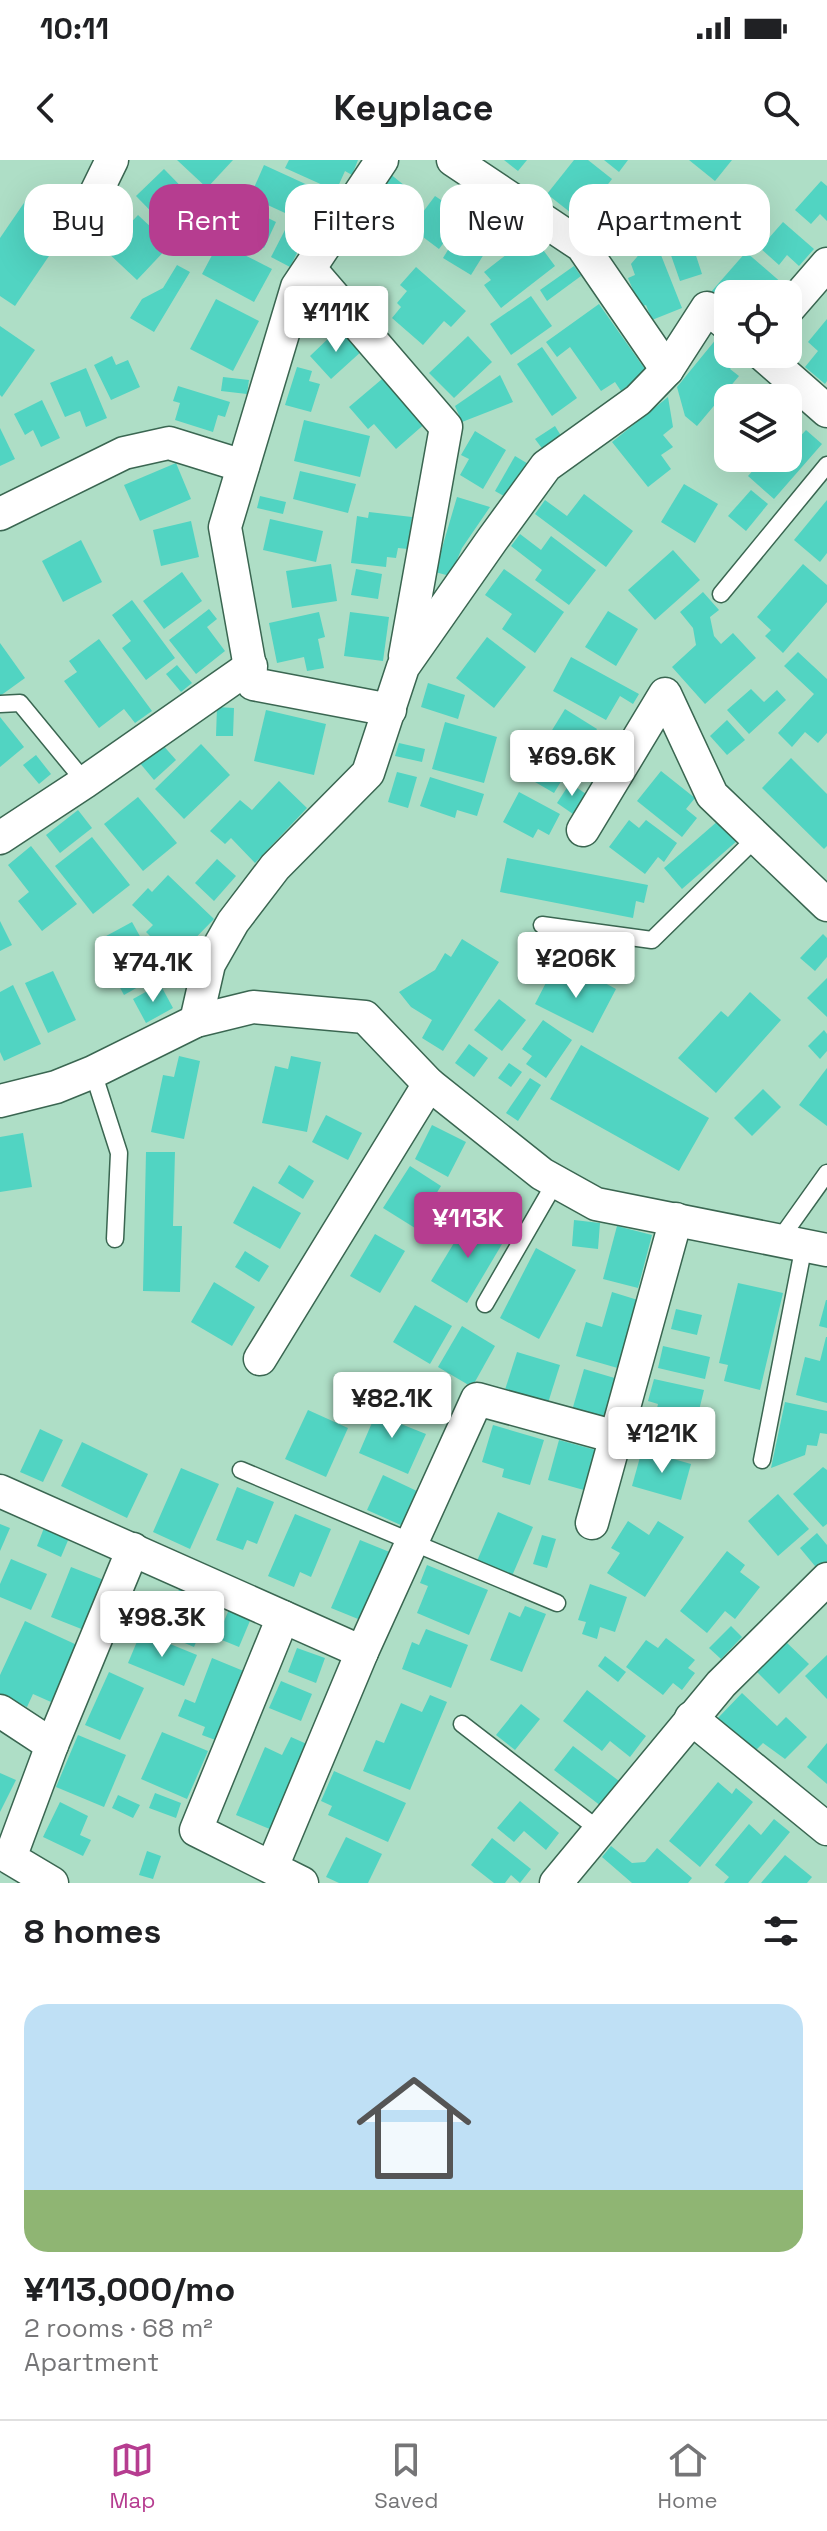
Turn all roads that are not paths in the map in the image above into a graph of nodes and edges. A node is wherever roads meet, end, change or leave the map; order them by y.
1 (112, 160) edge
2 (382, 160) edge
3 (453, 160) edge
4 (100, 184) edge
5 (827, 264) edge
6 (310, 269) junction
7 (802, 293) edge
8 (714, 314) edge
9 (778, 368) edge
10 (667, 370) junction
11 (827, 411) edge
12 (827, 465) edge
13 (243, 466) junction
14 (0, 514) edge
15 (721, 594) dead end
16 (251, 666) junction
17 (403, 667) junction
18 (0, 704) edge
19 (390, 710) junction
20 (85, 782) junction
21 (583, 830) dead end
22 (0, 838) edge
23 (755, 839) junction
24 (827, 905) edge
25 (542, 925) dead end
26 (196, 1021) junction
27 (93, 1072) junction
28 (429, 1084) junction
29 (0, 1101) edge
30 (827, 1173) edge
31 (556, 1181) junction
32 (676, 1219) junction
33 (115, 1239) dead end
34 (804, 1244) edge
35 (485, 1304) dead end
36 (260, 1359) dead end
37 (616, 1437) junction
38 (762, 1460) dead end
39 (241, 1470) dead end
40 (0, 1491) edge
41 (592, 1523) dead end
42 (412, 1543) junction
43 (133, 1549) junction
44 (827, 1579) edge
45 (557, 1603) dead end
46 (283, 1617) junction
47 (362, 1652) junction
48 (0, 1711) edge
49 (691, 1718) junction
50 (462, 1724) dead end
51 (52, 1745) junction
52 (598, 1829) junction
53 (827, 1829) edge
54 (272, 1867) junction
55 (52, 1883) edge
56 (302, 1883) edge
57 (556, 1883) edge

1 - 4 street
2 - 6 street
3 - 10 street
5 - 7 street
6 - 13 street
6 - 17 street
8 - 10 street
9 - 11 street
10 - 17 street
12 - 15 lane
13 - 14 street
13 - 16 street
16 - 19 street
16 - 20 street
17 - 19 street
18 - 20 lane
19 - 26 street
20 - 22 street
21 - 23 street
23 - 24 street
23 - 25 lane
26 - 27 street
26 - 28 street
27 - 29 street
27 - 33 lane
28 - 31 street
28 - 36 street
30 - 34 lane
31 - 32 street
31 - 35 lane
32 - 34 street
32 - 37 street
34 - 38 lane
37 - 41 street
37 - 42 street
39 - 42 lane
40 - 43 street
42 - 45 lane
42 - 47 street
43 - 46 street
43 - 51 street
44 - 49 street
46 - 47 street
46 - 54 street
47 - 54 street
48 - 51 street
49 - 52 street
49 - 53 street
50 - 52 lane
51 - 55 street
52 - 57 street
54 - 56 street

